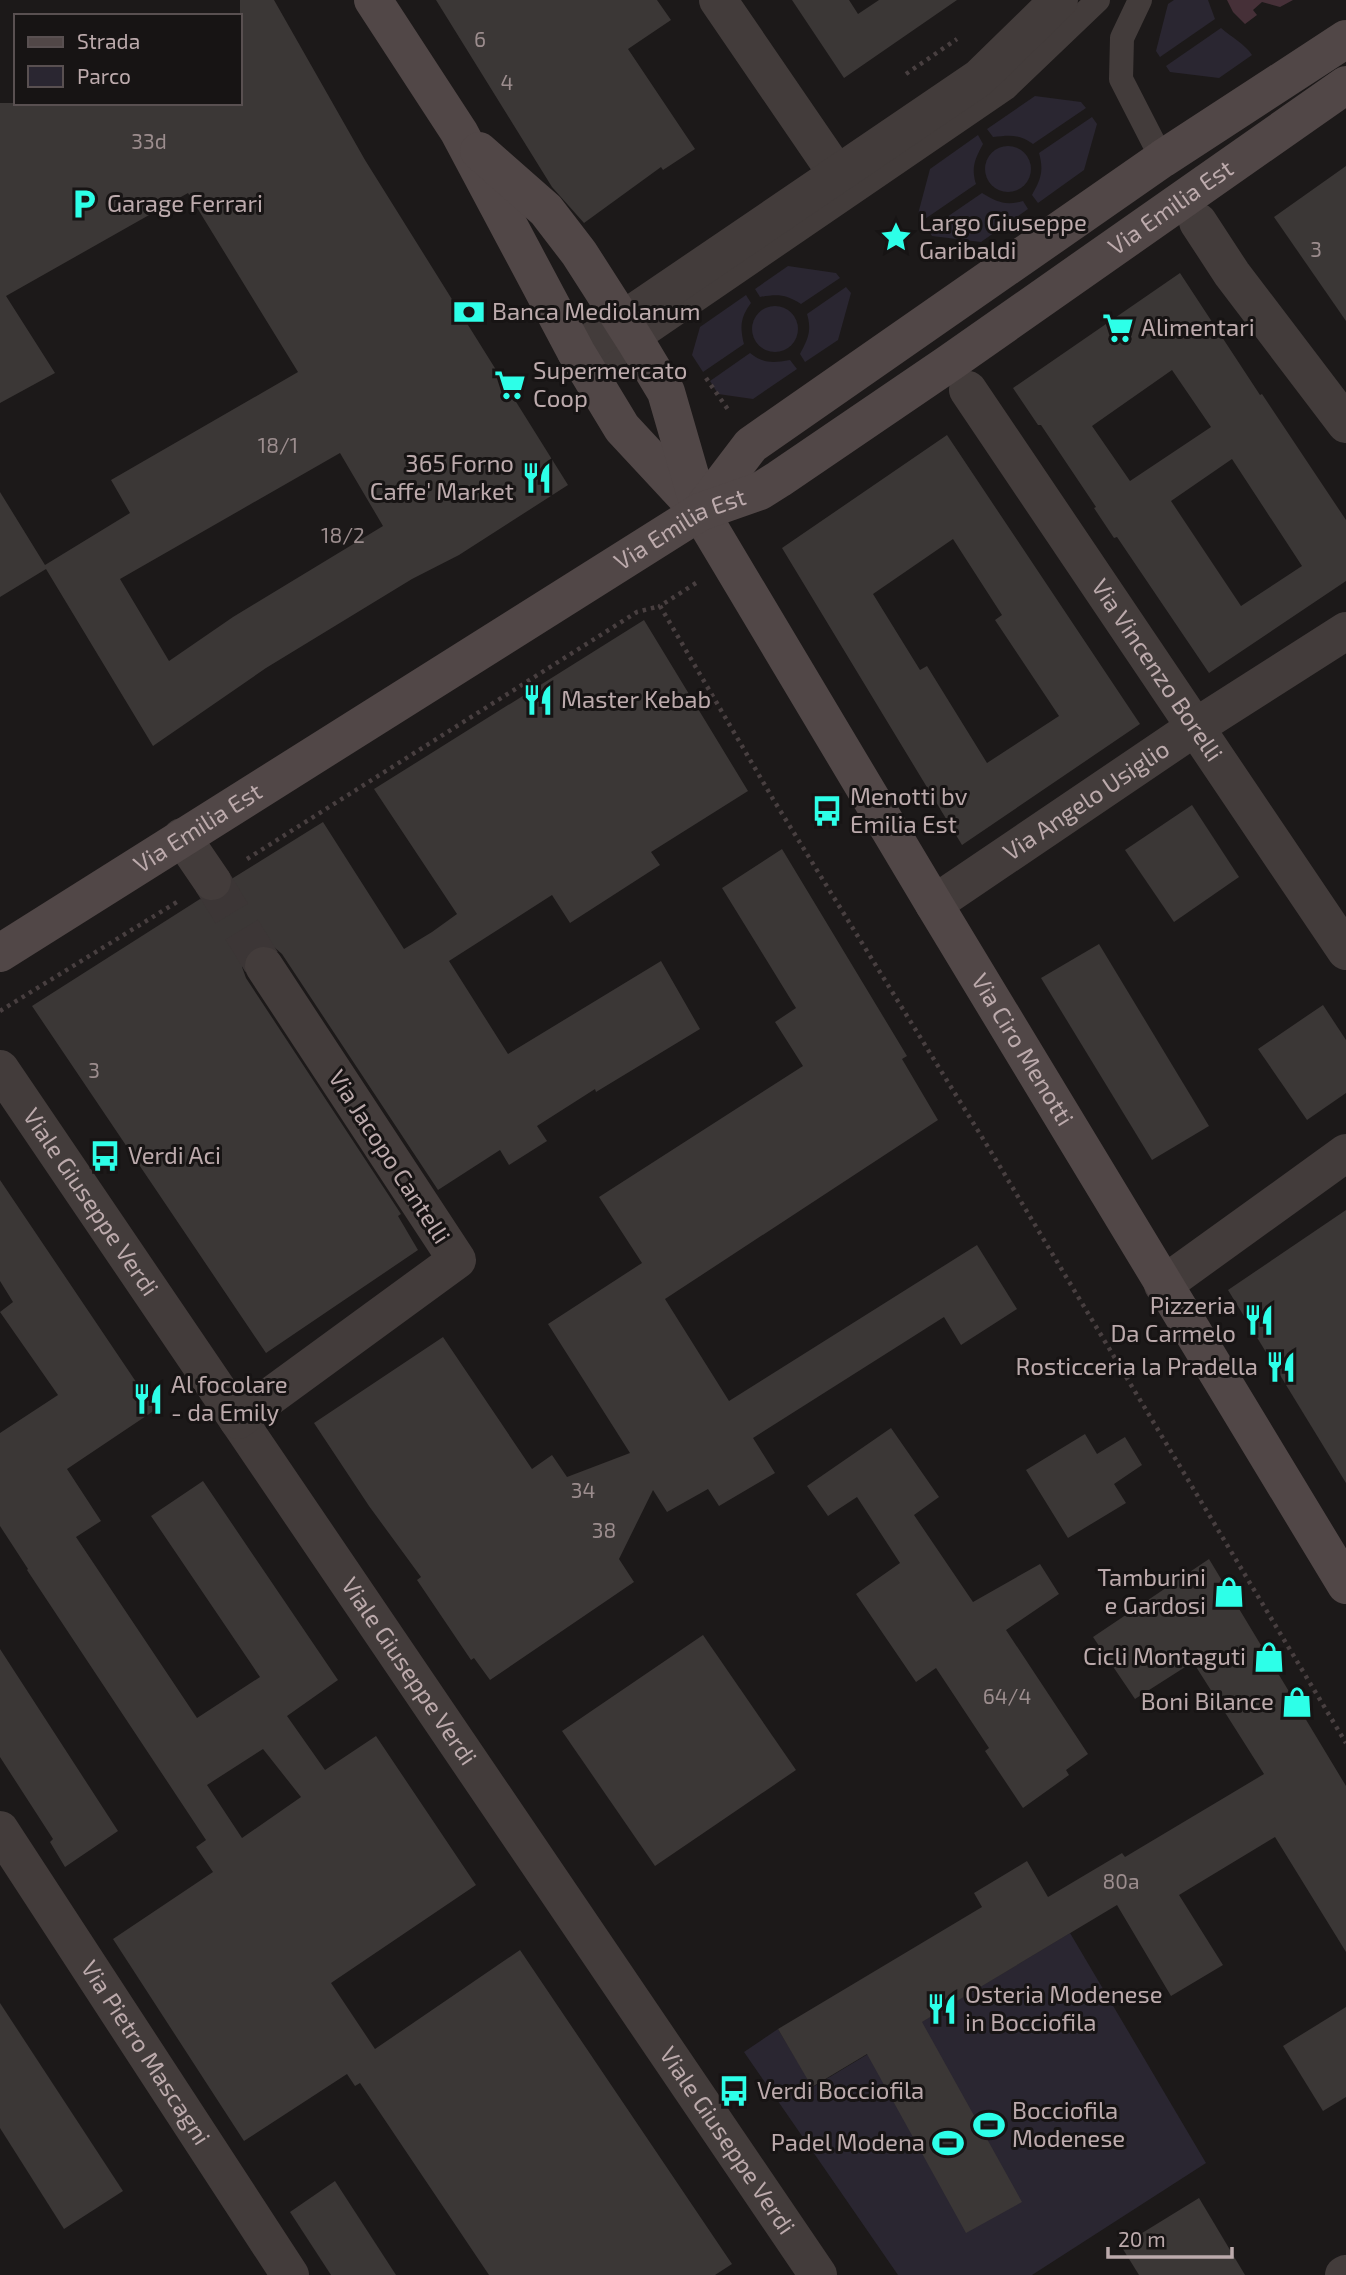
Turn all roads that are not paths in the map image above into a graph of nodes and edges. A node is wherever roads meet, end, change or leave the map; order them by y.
1 (373, 0) edge
2 (719, 0) edge
3 (1098, 0) edge
4 (1140, 0) edge
5 (1056, 1) edge
6 (1346, 39) edge
7 (1346, 85) edge
8 (459, 132) junction
9 (1162, 159) junction
10 (836, 174) junction
11 (1198, 222) dead end
12 (628, 331) junction
13 (583, 364) junction
14 (968, 390) dead end
15 (1346, 424) edge
16 (700, 512) junction
17 (1346, 631) edge
18 (1194, 728) junction
19 (183, 837) junction
20 (212, 881) tunnel mouth
21 (934, 904) junction
22 (1346, 951) edge
23 (0, 953) edge
24 (264, 967) tunnel mouth
25 (0, 1069) edge
26 (1346, 1153) edge
27 (1163, 1284) junction
28 (238, 1419) junction
29 (1346, 1585) edge
30 (0, 1830) edge
31 (290, 2275) edge
32 (818, 2275) edge

1 - 8 street
2 - 10 street
3 - 12 lane
4 - 9 lane
5 - 10 street
6 - 9 street
7 - 16 street, Via Emilia Est
8 - 12 street
8 - 13 street
9 - 16 street
10 - 12 street
11 - 15 street
12 - 13 street
12 - 16 street
13 - 16 street
14 - 18 street, Via Vincenzo Borelli
16 - 19 street, Via Emilia Est
16 - 21 street, Via Ciro Menotti
17 - 18 street, Via Angelo Usiglio
18 - 21 street, Via Angelo Usiglio
18 - 22 street, Via Vincenzo Borelli
19 - 20 street
19 - 23 street, Via Emilia Est
21 - 27 street, Via Ciro Menotti
24 - 28 street, Via Jacopo Cantelli
25 - 28 street, Viale Giuseppe Verdi
26 - 27 street
27 - 29 street, Via Ciro Menotti
28 - 32 street, Viale Giuseppe Verdi
30 - 31 street, Via Pietro Mascagni

